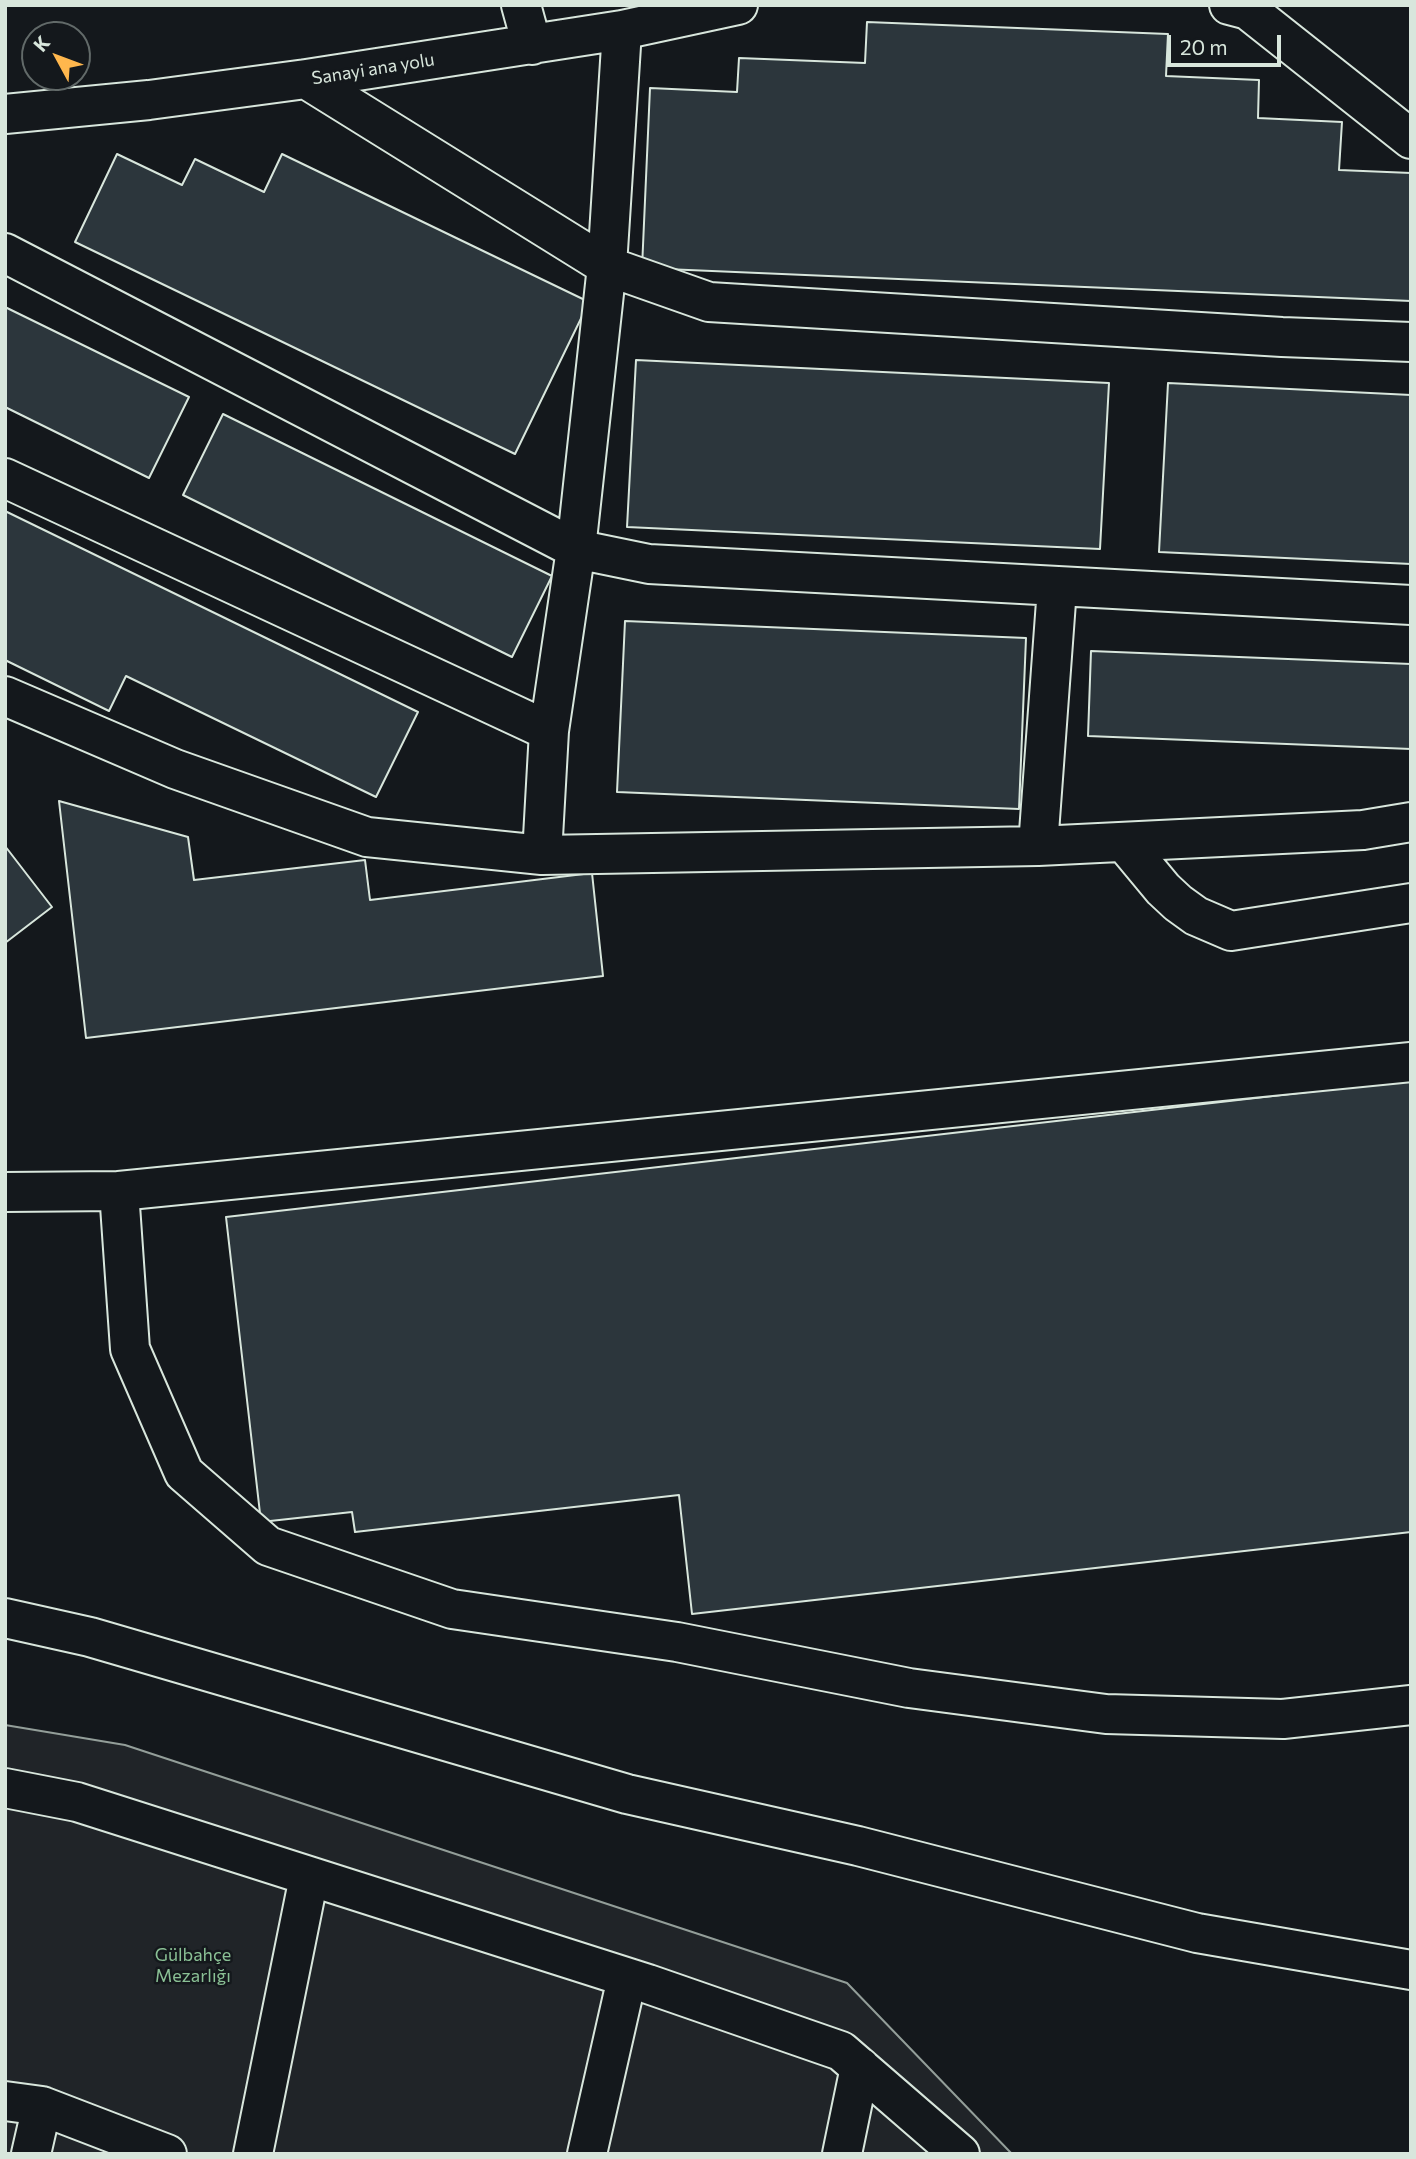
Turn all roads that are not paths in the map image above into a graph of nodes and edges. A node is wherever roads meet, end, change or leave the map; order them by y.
1 (521, 5) edge
2 (738, 5) edge
3 (1244, 6) edge
4 (622, 30) junction
5 (532, 45) junction
6 (306, 79) junction
7 (5, 114) edge
8 (1411, 139) edge
9 (5, 253) edge
10 (607, 266) junction
11 (1411, 342) edge
12 (5, 478) edge
13 (576, 549) junction
14 (1057, 588) junction
15 (1411, 606) edge
16 (5, 696) edge
17 (549, 731) junction
18 (1411, 822) edge
19 (1124, 842) junction
20 (1038, 846) junction
21 (542, 855) junction
22 (1411, 903) edge
23 (1411, 1062) edge
24 (119, 1191) junction
25 (5, 1192) edge
26 (5, 1618) edge
27 (1411, 1705) edge
28 (5, 1788) edge
29 (309, 1877) junction
30 (1411, 1970) edge
31 (627, 1978) junction
32 (860, 2067) junction
33 (24, 2103) edge
34 (31, 2154) edge
35 (167, 2154) edge
36 (253, 2154) edge
37 (587, 2154) edge
38 (842, 2154) edge
39 (960, 2154) edge

1 - 5 street
2 - 4 street, Sanayi ana yolu
3 - 8 street
4 - 5 street, Sanayi ana yolu
4 - 10 street
5 - 6 street, Sanayi ana yolu
6 - 7 street, Sanayi ana yolu
6 - 10 street
9 - 13 street
10 - 11 street
10 - 13 street
12 - 17 street
13 - 14 street
13 - 17 street
14 - 15 street
14 - 20 street
16 - 21 street
17 - 21 street
18 - 19 street
19 - 20 street
19 - 22 street
20 - 21 street
23 - 24 street
24 - 25 street
24 - 27 street
26 - 30 street
28 - 29 street
29 - 31 street
29 - 36 street
31 - 32 street
31 - 37 street
32 - 38 street
32 - 39 street
33 - 34 street
33 - 35 street

